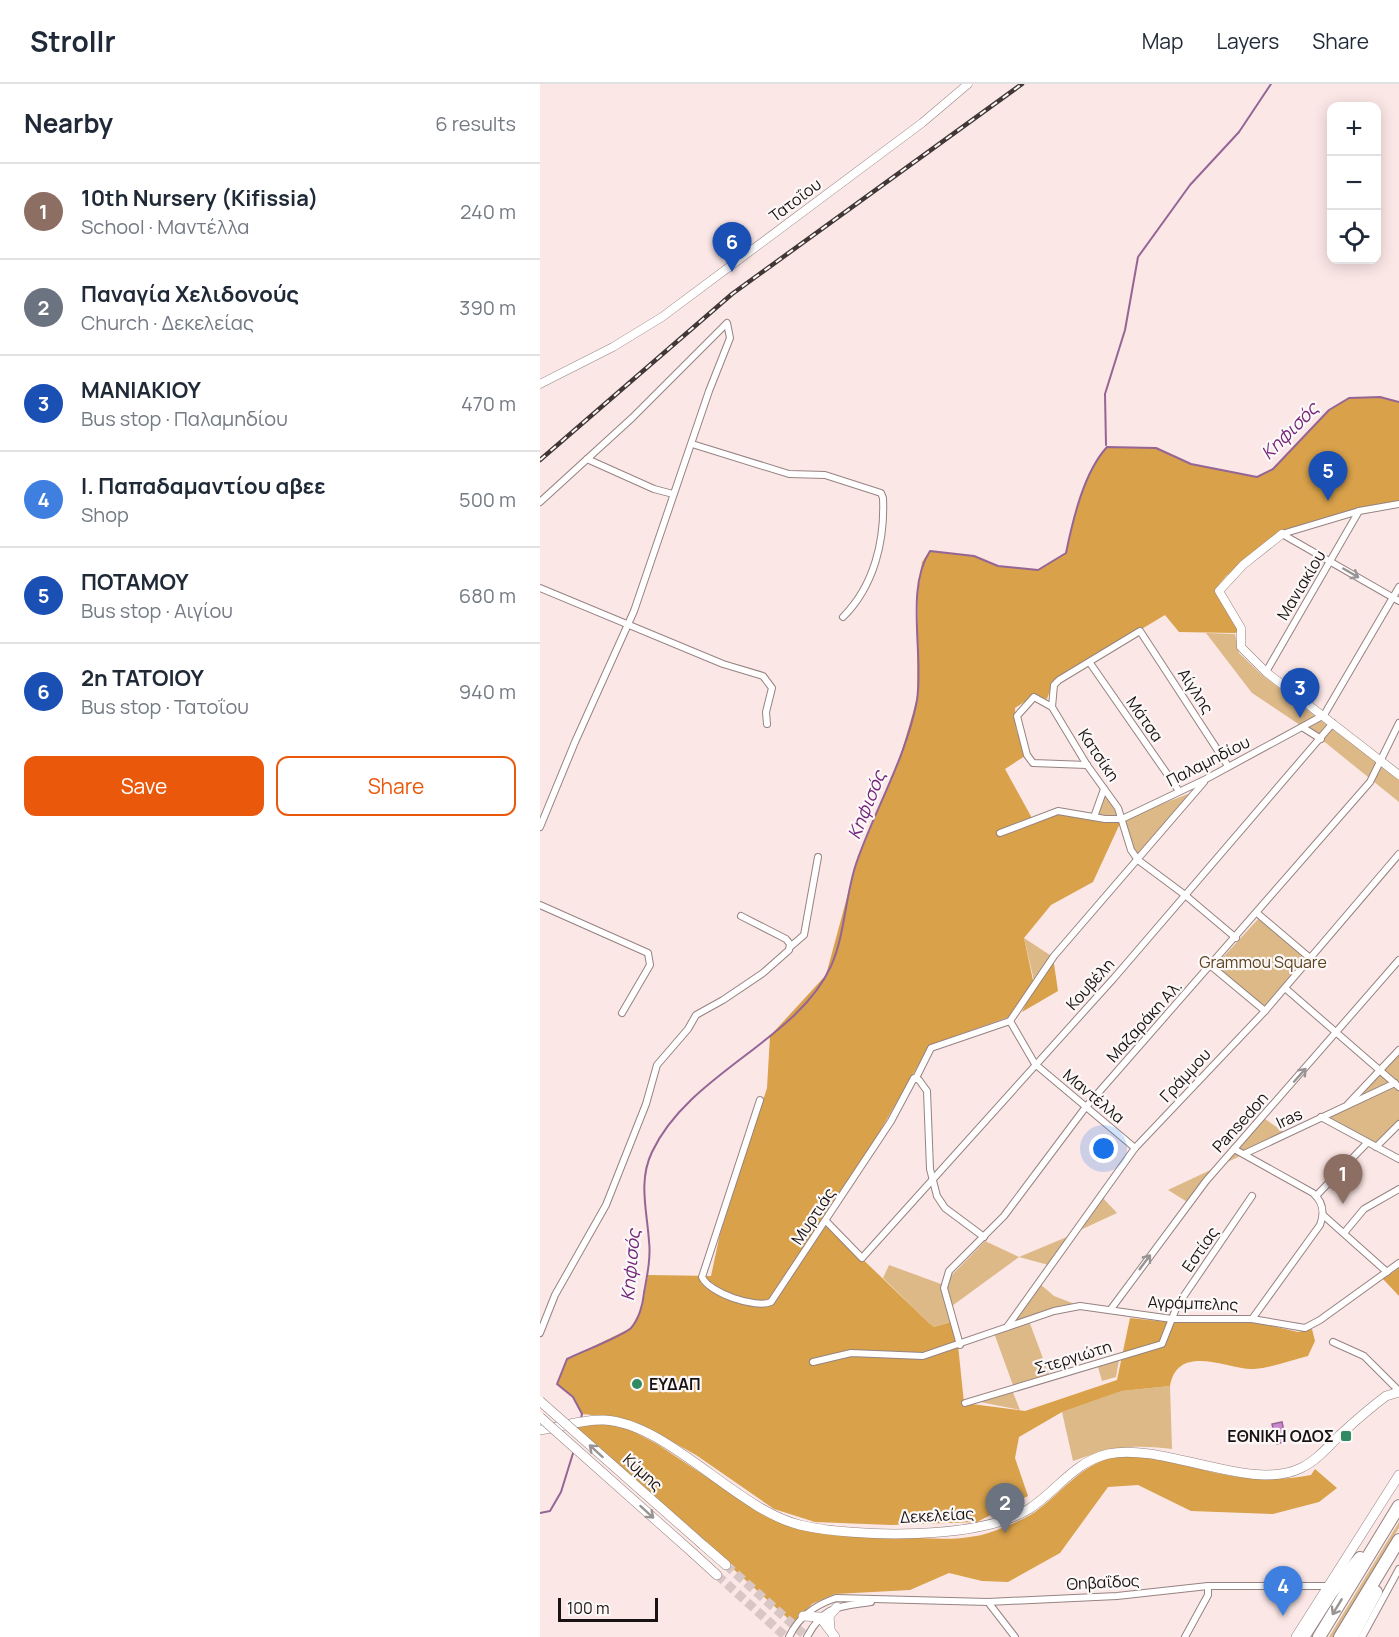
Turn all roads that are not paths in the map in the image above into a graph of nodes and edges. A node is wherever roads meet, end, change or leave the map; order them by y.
1 (968, 84) edge
2 (540, 384) edge
3 (692, 444) junction
4 (587, 459) junction
5 (673, 494) junction
6 (540, 502) edge
7 (1399, 504) edge
8 (1359, 511) junction
9 (1282, 534) junction
10 (1331, 562) junction
11 (1399, 587) edge
12 (540, 588) edge
13 (1396, 599) edge
14 (843, 617) dead end
15 (628, 624) junction
16 (1090, 663) junction
17 (1266, 672) junction
18 (1052, 707) junction
19 (1324, 715) junction
20 (1333, 723) junction
21 (1399, 723) edge
22 (767, 724) dead end
23 (1302, 727) junction
24 (1321, 739) junction
25 (1381, 761) junction
26 (1088, 765) junction
27 (1228, 766) junction
28 (1399, 775) edge
29 (1206, 780) junction
30 (1104, 789) junction
31 (1179, 791) junction
32 (1094, 817) junction
33 (1122, 819) junction
34 (540, 827) edge
35 (1000, 833) dead end
36 (1399, 854) edge
37 (818, 857) dead end
38 (1138, 860) junction
39 (1185, 895) junction
40 (540, 905) edge
41 (1257, 913) junction
42 (741, 916) dead end
43 (1236, 938) junction
44 (790, 947) junction
45 (1310, 958) junction
46 (1399, 960) edge
47 (1211, 966) junction
48 (1285, 988) junction
49 (1265, 1011) junction
50 (622, 1013) dead end
51 (1010, 1021) junction
52 (1337, 1033) junction
53 (1399, 1050) edge
54 (1035, 1065) junction
55 (1380, 1070) junction
56 (916, 1078) junction
57 (1397, 1085) edge
58 (760, 1100) dead end
59 (1345, 1106) junction
60 (1084, 1107) junction
61 (1322, 1117) junction
62 (1399, 1124) edge
63 (1367, 1143) junction
64 (1376, 1147) junction
65 (1135, 1148) junction
66 (1234, 1149) junction
67 (1244, 1154) junction
68 (1399, 1159) edge
69 (932, 1181) junction
70 (1399, 1190) edge
71 (1252, 1196) dead end
72 (1316, 1196) junction
73 (1323, 1216) junction
74 (826, 1221) junction
75 (1344, 1233) junction
76 (984, 1237) junction
77 (1399, 1263) edge
78 (1387, 1272) junction
79 (1111, 1309) junction
80 (1172, 1319) junction
81 (1252, 1319) junction
82 (1007, 1327) junction
83 (540, 1333) edge
84 (1333, 1342) dead end
85 (960, 1345) junction
86 (813, 1362) dead end
87 (1399, 1392) edge
88 (540, 1401) edge
89 (965, 1403) dead end
90 (540, 1417) edge
91 (540, 1430) edge
92 (1399, 1475) edge
93 (1399, 1506) edge
94 (1399, 1540) edge
95 (1377, 1541) junction
96 (1392, 1552) junction
97 (726, 1565) tunnel mouth
98 (1399, 1569) edge
99 (717, 1575) tunnel mouth
100 (1208, 1586) junction
101 (1328, 1586) junction
102 (880, 1600) junction
103 (988, 1602) junction
104 (837, 1607) junction
105 (803, 1616) junction
106 (820, 1617) junction
107 (833, 1634) edge
108 (789, 1637) edge
109 (807, 1637) edge
110 (1015, 1637) edge
111 (1185, 1637) edge
112 (1296, 1637) edge
113 (1303, 1637) edge
114 (1319, 1637) edge
115 (1340, 1637) edge
116 (1352, 1637) edge
117 (1362, 1637) edge

1 - 2 street, Τατοΐου
3 - 4 street
3 - 5 street
3 - 14 street
4 - 5 street
4 - 6 street
5 - 15 street
7 - 8 street
8 - 9 street
8 - 10 street, Μανιακίου
9 - 10 street
9 - 17 street
10 -> 13 street
10 - 17 street, Μανιακίου
11 - 13 street
12 - 15 street
13 - 19 street
15 - 22 street
15 - 34 street
16 - 18 street
16 - 27 street, Αίγλης
16 - 31 street, Μάτσα
17 - 19 street
18 - 26 street, Κατσίκη
18 - 26 street
19 - 20 street
19 - 23 street, Παλαμηδίου
20 - 24 street, Κουβέλη
20 - 25 street
21 - 25 street, Μαζαράκη Αλ.
23 - 24 street
23 - 27 street, Παλαμηδίου
24 - 39 street, Κουβέλη
25 - 28 street
25 - 41 street, Μαζαράκη Αλ.
26 - 30 street, Κατσίκη
27 - 29 street, Παλαμηδίου
29 - 31 street, Παλαμηδίου
29 - 38 street
30 - 32 street
30 - 33 street, Κατσίκη
31 - 33 street, Παλαμηδίου
32 - 33 street
32 - 35 street
33 - 38 street
36 - 45 street, Γράμμου
37 - 44 street
38 - 39 street
38 - 51 street
39 - 43 street
39 - 54 street, Κουβέλη
40 - 50 street
41 - 43 street, Μαζαράκη Αλ.
41 - 45 street
42 - 44 street
43 - 47 street, Μαζαράκη Αλ.
44 - 83 street
45 - 48 street, Γράμμου
46 - 52 street, Pansedon
47 - 49 street
47 - 60 street, Μαζαράκη Αλ.
48 - 49 street, Γράμμου
48 - 52 street
49 - 65 street, Γράμμου
51 - 54 street, Μαντέλλα
51 - 56 street, Μυρτιάς
52 - 55 street
66 -> 52 street, Pansedon
53 - 55 street, Iras
54 - 60 street, Μαντέλλα
54 - 69 street, Κουβέλη
55 - 57 street
55 - 59 street, Iras
56 - 69 street
56 - 74 street, Μυρτιάς
57 - 59 street, Iras
58 - 74 street, Μυρτιάς
59 - 61 street, Iras
60 - 65 street, Μαντέλλα
60 - 76 street, Μαζαράκη Αλ.
61 - 63 street
61 - 67 street, Iras
62 - 64 street
63 - 64 street
63 - 72 street
64 - 68 street
65 - 82 street, Γράμμου
66 - 67 street
79 -> 66 street, Pansedon
67 - 72 street
69 - 74 street, Κουβέλη
69 - 76 street
70 - 75 street
71 - 80 street, Εστίας
72 - 73 street
73 - 75 street
73 - 81 street
75 - 78 street
76 - 85 street, Μαζαράκη Αλ.
77 - 78 street, Αγράμπελης
78 - 81 street, Αγράμπελης
79 - 80 street, Αγράμπελης
79 - 82 street, Αγράμπελης
80 - 81 street, Αγράμπελης
80 - 89 street, Στεργιώτη
82 - 85 street, Αγράμπελης
84 - 87 street
85 - 86 street, Αγράμπελης
87 - 91 main road, Δεκελείας
97 -> 88 main road, Κύμης, bridge
90 -> 99 main road, Κύμης, bridge
92 - 101 main road
93 - 95 highway
94 - 96 highway
95 - 113 highway
95 -> 114 highway
96 - 115 highway
96 - 116 highway
98 - 117 street
100 - 101 street, Θηβαΐδος
100 - 103 street, Θηβαΐδος
100 - 111 street
101 - 112 main road
102 - 103 street, Θηβαΐδος
102 - 104 street, Θηβαΐδος
102 - 105 street, Θηβαΐδος
103 - 110 street
104 - 106 street, Θηβαΐδος
104 - 107 main road
105 - 106 main road
105 - 108 street, Θηβαΐδος
106 - 107 main road
106 - 109 street, Θηβαΐδος

